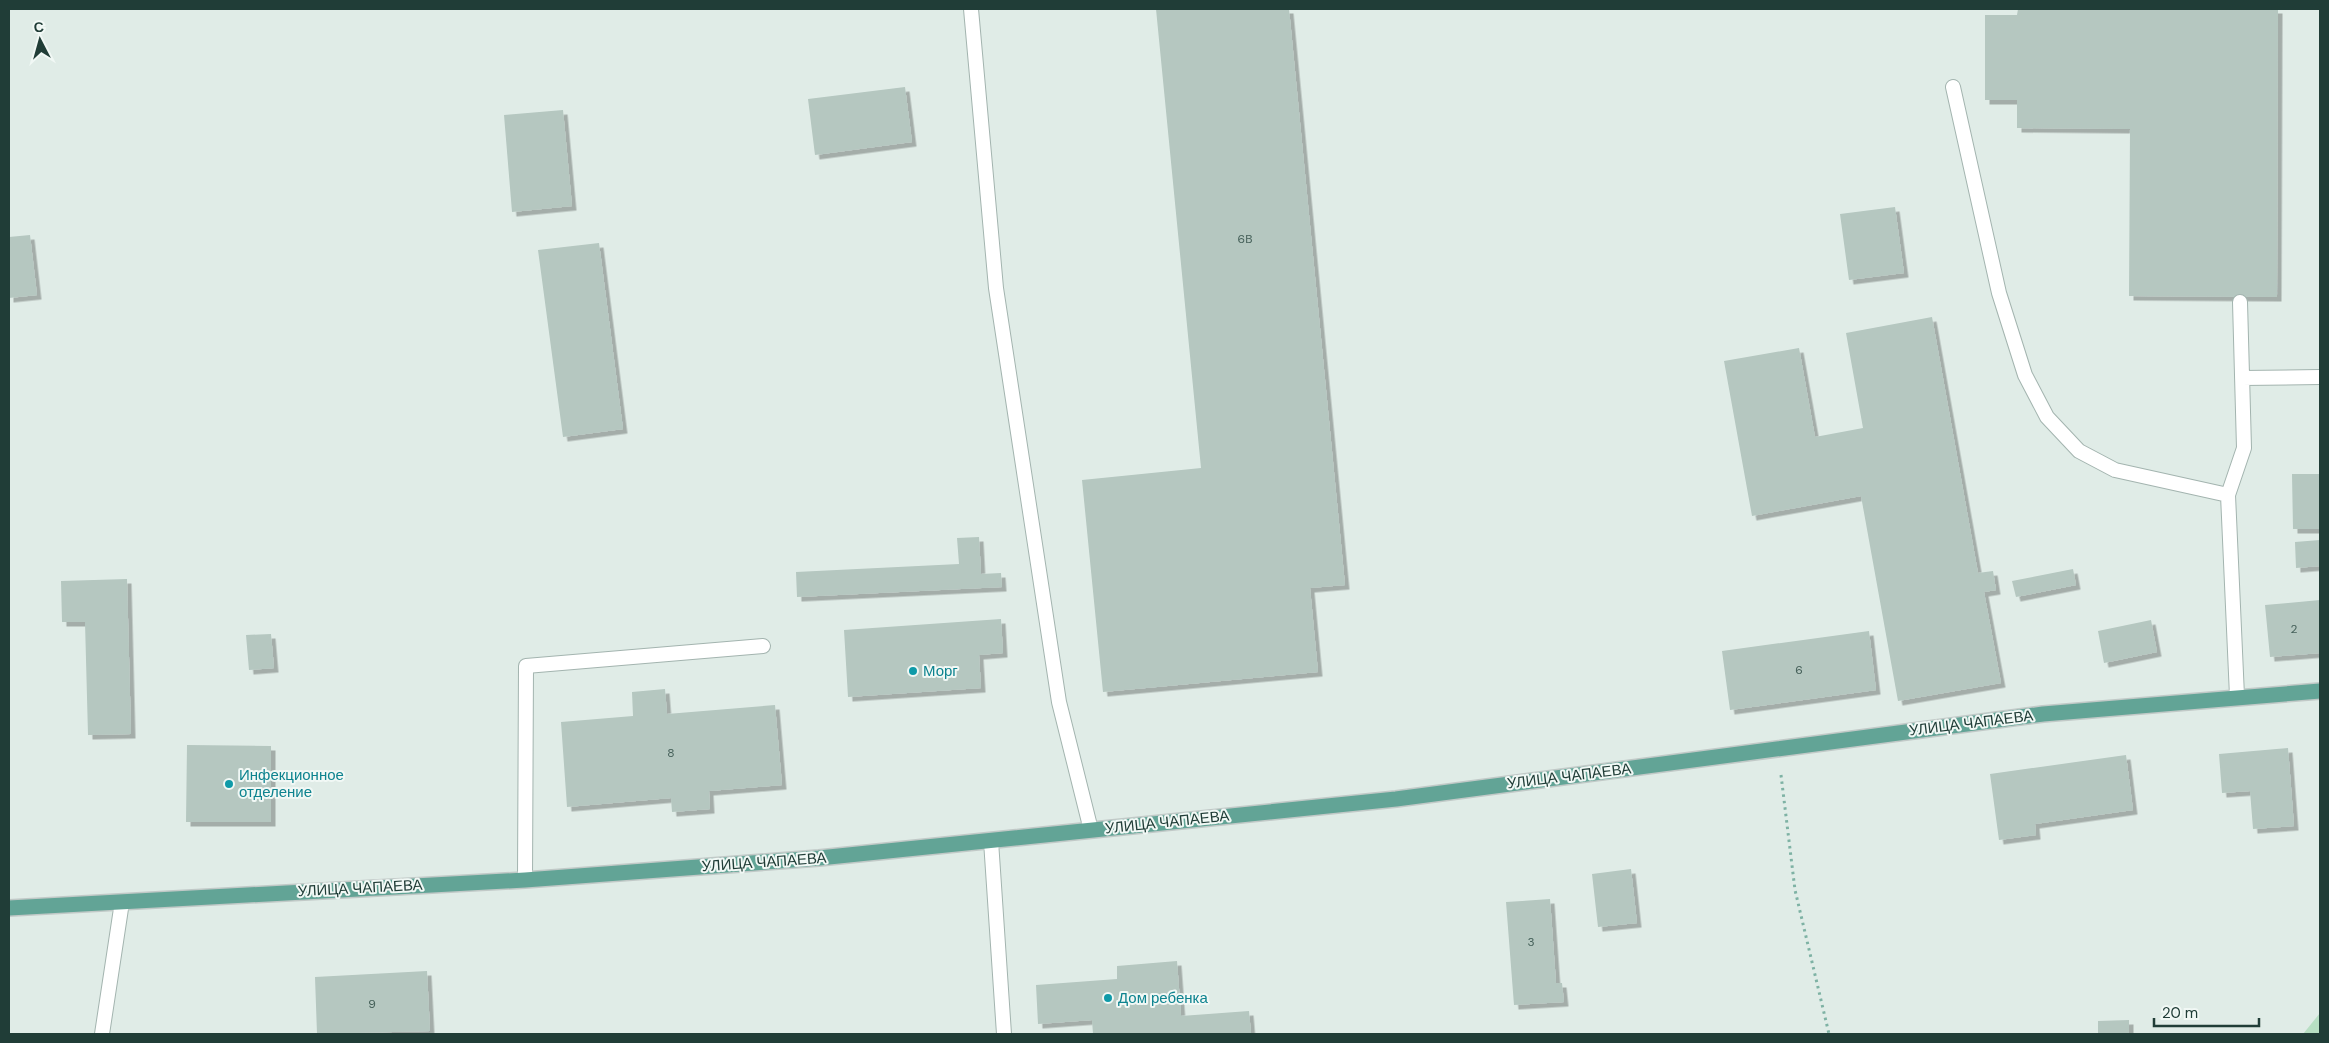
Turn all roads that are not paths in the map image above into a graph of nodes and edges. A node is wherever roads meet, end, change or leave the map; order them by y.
1 (970, 9) edge
2 (1953, 87) dead end
3 (2240, 302) dead end
4 (2320, 377) edge
5 (2242, 378) junction
6 (2228, 495) junction
7 (763, 646) dead end
8 (2320, 691) edge
9 (2237, 696) junction
10 (1091, 830) junction
11 (991, 841) junction
12 (526, 880) junction
13 (122, 902) junction
14 (9, 908) edge
15 (102, 1034) edge
16 (1004, 1034) edge

1 - 10 lane
2 - 6 lane
3 - 5 lane
4 - 5 lane
5 - 6 lane
6 - 9 lane
7 - 12 lane
8 - 9 main road, УЛИЦА ЧАПАЕВА
9 - 10 main road, УЛИЦА ЧАПАЕВА
10 - 11 main road, УЛИЦА ЧАПАЕВА
11 - 12 main road, УЛИЦА ЧАПАЕВА
11 - 16 lane
12 - 13 main road, УЛИЦА ЧАПАЕВА
13 - 14 main road, УЛИЦА ЧАПАЕВА
13 - 15 lane

